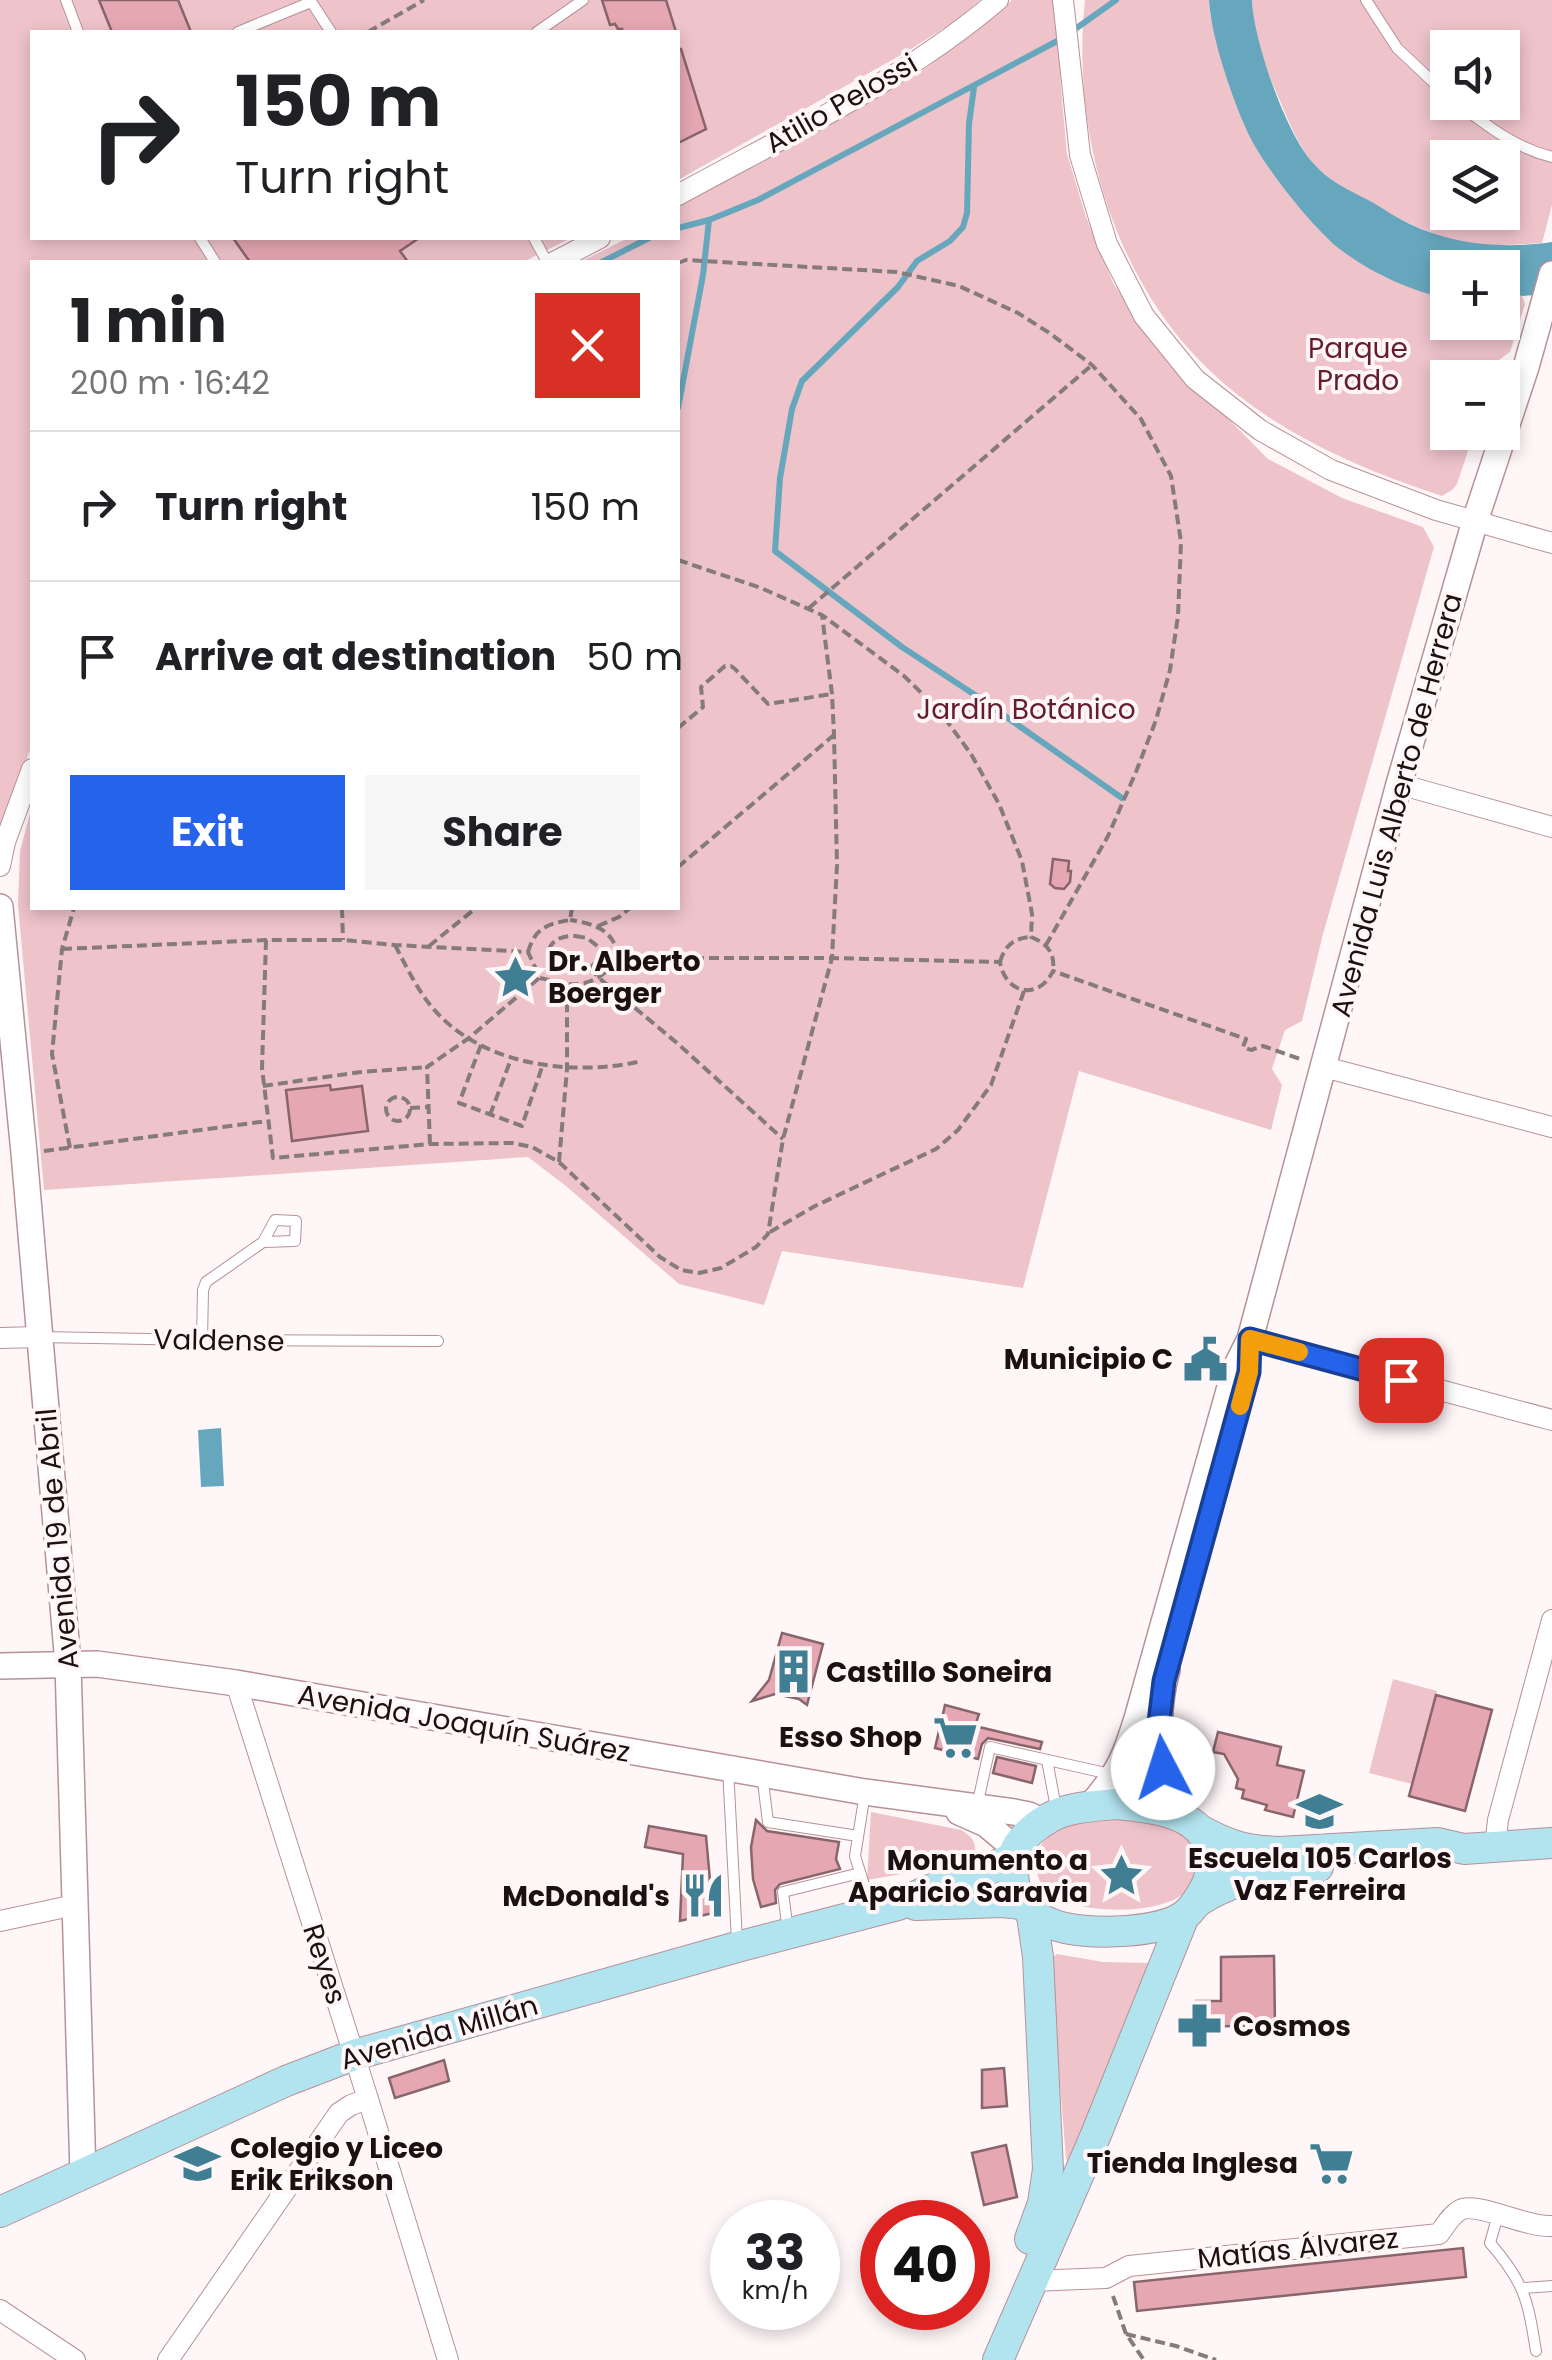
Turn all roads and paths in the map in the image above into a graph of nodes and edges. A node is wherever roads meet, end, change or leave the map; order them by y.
1 (66, 0) edge
2 (424, 0) edge
3 (583, 0) edge
4 (998, 0) edge
5 (1366, 0) edge
6 (310, 1) edge
7 (1064, 6) edge
8 (77, 30) edge
9 (243, 30) edge
10 (330, 30) edge
11 (372, 30) edge
12 (540, 30) edge
13 (1430, 78) edge
14 (1481, 120) edge
15 (1552, 157) edge
16 (680, 194) edge
17 (596, 240) edge
18 (555, 260) edge
19 (680, 262) edge
20 (1552, 274) edge
21 (1092, 365) junction
22 (1474, 521) junction
23 (1552, 542) edge
24 (680, 561) edge
25 (809, 608) junction
26 (822, 615) junction
27 (832, 694) junction
28 (680, 726) edge
29 (834, 734) junction
30 (30, 773) edge
31 (1399, 784) junction
32 (1552, 827) edge
33 (680, 865) edge
34 (0, 866) edge
35 (0, 907) edge
36 (73, 910) edge
37 (342, 910) edge
38 (474, 910) edge
39 (572, 910) edge
40 (628, 910) edge
41 (570, 920) junction
42 (598, 926) junction
43 (1031, 937) junction
44 (266, 940) junction
45 (343, 940) junction
46 (1046, 945) junction
47 (395, 946) junction
48 (428, 947) junction
49 (62, 949) junction
50 (528, 952) junction
51 (619, 958) junction
52 (832, 958) junction
53 (1000, 962) junction
54 (590, 968) junction
55 (1053, 971) junction
56 (540, 978) junction
57 (598, 978) junction
58 (567, 984) junction
59 (1024, 990) junction
60 (469, 1038) junction
61 (481, 1044) junction
62 (512, 1057) junction
63 (642, 1061) dead end
64 (544, 1064) junction
65 (427, 1066) junction
66 (1324, 1067) junction
67 (567, 1069) junction
68 (262, 1086) junction
69 (428, 1107) junction
70 (410, 1108) junction
71 (490, 1115) junction
72 (267, 1121) junction
73 (1552, 1127) edge
74 (783, 1139) junction
75 (430, 1144) junction
76 (558, 1162) junction
77 (768, 1234) junction
78 (263, 1242) dead end
79 (40, 1337) junction
80 (0, 1338) edge
81 (1250, 1339) junction
82 (202, 1340) junction
83 (438, 1341) dead end
84 (1552, 1420) edge
85 (1552, 1620) edge
86 (68, 1664) junction
87 (0, 1666) edge
88 (236, 1682) junction
89 (1047, 1760) junction
90 (728, 1768) junction
91 (762, 1774) junction
92 (1116, 1775) junction
93 (865, 1792) junction
94 (926, 1800) junction
95 (976, 1806) junction
96 (1089, 1807) junction
97 (1050, 1818) junction
98 (1190, 1823) junction
99 (858, 1836) junction
100 (1552, 1843) edge
101 (1495, 1847) junction
102 (1464, 1849) junction
103 (1015, 1853) junction
104 (860, 1873) junction
105 (76, 1905) junction
106 (885, 1908) junction
107 (1027, 1910) junction
108 (1189, 1910) junction
109 (0, 1921) edge
110 (788, 1934) junction
111 (737, 1947) junction
112 (354, 2054) junction
113 (1043, 2059) junction
114 (368, 2099) junction
115 (84, 2174) junction
116 (1078, 2176) junction
117 (0, 2212) edge
118 (1498, 2215) junction
119 (1552, 2226) edge
120 (1106, 2278) junction
121 (1032, 2281) junction
122 (1552, 2286) edge
123 (1523, 2288) junction
124 (0, 2310) edge
125 (1126, 2334) junction
126 (1536, 2351) dead end
127 (75, 2360) edge
128 (168, 2360) edge
129 (448, 2360) edge
130 (987, 2360) edge
131 (998, 2360) edge
132 (1144, 2360) edge
133 (1216, 2360) edge

1 - 8 lane
2 - 11 path
3 - 12 lane
4 - 16 street, Atilio Pelossi
5 - 13 lane
6 - 9 lane
6 - 10 lane
7 - 22 street
14 - 15 lane
17 - 18 street
19 - 21 path
20 - 22 street, Avenida Luis Alberto de Herrera
21 - 25 path
21 - 46 path
22 - 23 street
22 - 31 street, Avenida Luis Alberto de Herrera
24 - 25 path
25 - 26 path
26 - 27 path
26 - 43 path
27 - 28 path
27 - 29 path
29 - 33 path
29 - 52 path
30 - 34 street
31 - 32 street
31 - 66 street, Avenida Luis Alberto de Herrera
35 - 79 street, Avenida 19 de Abril
36 - 49 path
37 - 45 path
38 - 48 path
39 - 41 path
40 - 42 path
41 - 42 path
41 - 50 path
42 - 51 path
43 - 46 path
43 - 53 path
44 - 45 path
44 - 49 path
44 - 68 path
45 - 47 path
46 - 55 path
47 - 48 path
47 - 60 path
48 - 50 path
49 - 72 path
50 - 56 path
51 - 52 path
51 - 57 path
52 - 53 path
52 - 74 path
53 - 59 path
54 - 54 path
54 - 57 path
55 - 59 path
55 - 66 path
56 - 58 path
56 - 60 path
57 - 58 path
57 - 74 path
58 - 67 path
59 - 77 path
60 - 61 path
60 - 65 path
61 - 62 path
61 - 71 path
62 - 64 path
62 - 71 path
63 - 67 path
64 - 67 path
64 - 71 path
65 - 68 path
65 - 69 path
66 - 73 street
66 - 81 street, Avenida Luis Alberto de Herrera
67 - 76 path
68 - 72 path
69 - 70 path
69 - 75 path
70 - 70 path
72 - 75 path
74 - 77 path
75 - 76 path
76 - 77 path
78 - 82 lane
79 - 80 street, Valdense
79 - 82 lane, Valdense
79 - 86 street, Avenida 19 de Abril
81 - 84 street
81 - 92 street, Avenida Luis Alberto de Herrera
81 - 98 street, Avenida Luis Alberto de Herrera
82 - 83 lane, Valdense
85 - 101 street
86 - 87 street, Avenida Joaquín Suárez
86 - 88 street, Avenida Joaquín Suárez
86 - 105 street, Avenida 19 de Abril
88 - 90 street, Avenida Joaquín Suárez
88 - 112 street, Reyes
89 - 92 lane
89 - 95 lane
89 - 97 lane
90 - 91 street, Avenida Joaquín Suárez
90 - 111 lane
91 - 93 street, Avenida Joaquín Suárez
91 - 99 lane
92 - 96 street, Avenida Luis Alberto de Herrera
93 - 94 street, Avenida Joaquín Suárez
93 - 99 lane
94 - 95 street, Avenida Joaquín Suárez
94 - 103 street, Avenida Joaquín Suárez
95 - 97 street, Avenida Joaquín Suárez
96 - 97 main road
96 - 98 main road
97 - 103 main road
98 - 102 main road
98 - 108 main road
99 - 104 lane
100 - 101 main road
101 - 102 main road
102 - 108 main road
103 - 106 main road, Avenida Millán
103 - 107 main road
104 - 106 lane
104 - 110 lane
105 - 109 street
105 - 115 street, Avenida 19 de Abril
106 - 107 main road, Avenida Millán
106 - 110 main road, Avenida Millán
107 - 108 main road
107 - 113 main road
108 - 116 main road
110 - 111 main road, Avenida Millán
111 - 112 main road, Avenida Millán
112 - 114 street, Reyes
112 - 115 main road, Avenida Millán
113 - 116 main road
113 - 130 main road
114 - 128 street
114 - 129 street, Reyes
115 - 117 main road, Avenida Millán
116 - 121 main road
118 - 119 street, Matías Álvarez
118 - 120 street, Matías Álvarez
118 - 123 lane
120 - 121 street, Matías Álvarez
120 - 125 path
121 - 131 main road
122 - 123 lane
123 - 126 lane
124 - 127 street
125 - 132 path
125 - 133 path

